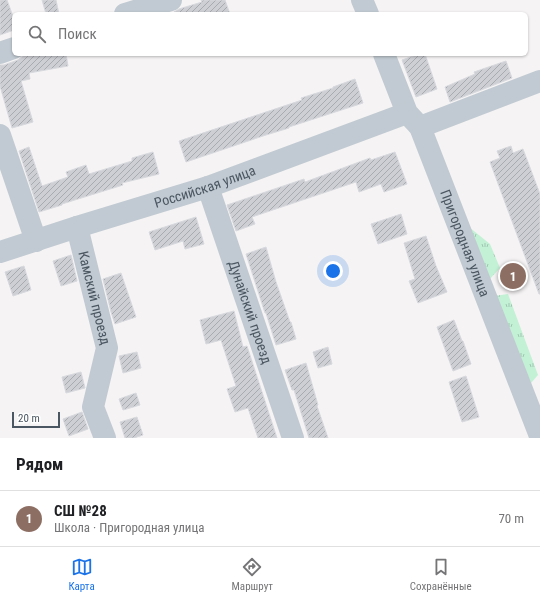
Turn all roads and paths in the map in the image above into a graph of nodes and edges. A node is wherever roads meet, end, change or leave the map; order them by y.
1 (171, 0) edge
2 (362, 0) edge
3 (132, 12) edge
4 (367, 12) edge
5 (12, 49) edge
6 (0, 53) edge
7 (385, 56) edge
8 (540, 81) edge
9 (413, 120) junction
10 (0, 135) edge
11 (208, 187) junction
12 (77, 227) junction
13 (36, 241) junction
14 (0, 252) edge
15 (540, 436) edge
16 (105, 438) edge
17 (293, 438) edge

1 - 3 street
2 - 4 street
5 - 6 street
7 - 9 street, Пригородная улица
8 - 9 street, Российская улица
9 - 11 street, Российская улица
9 - 15 street, Пригородная улица
10 - 13 street
11 - 12 street, Российская улица
11 - 17 street, Дунайский проезд
12 - 13 street, Российская улица
12 - 16 street, Камский проезд
13 - 14 street, Российская улица

